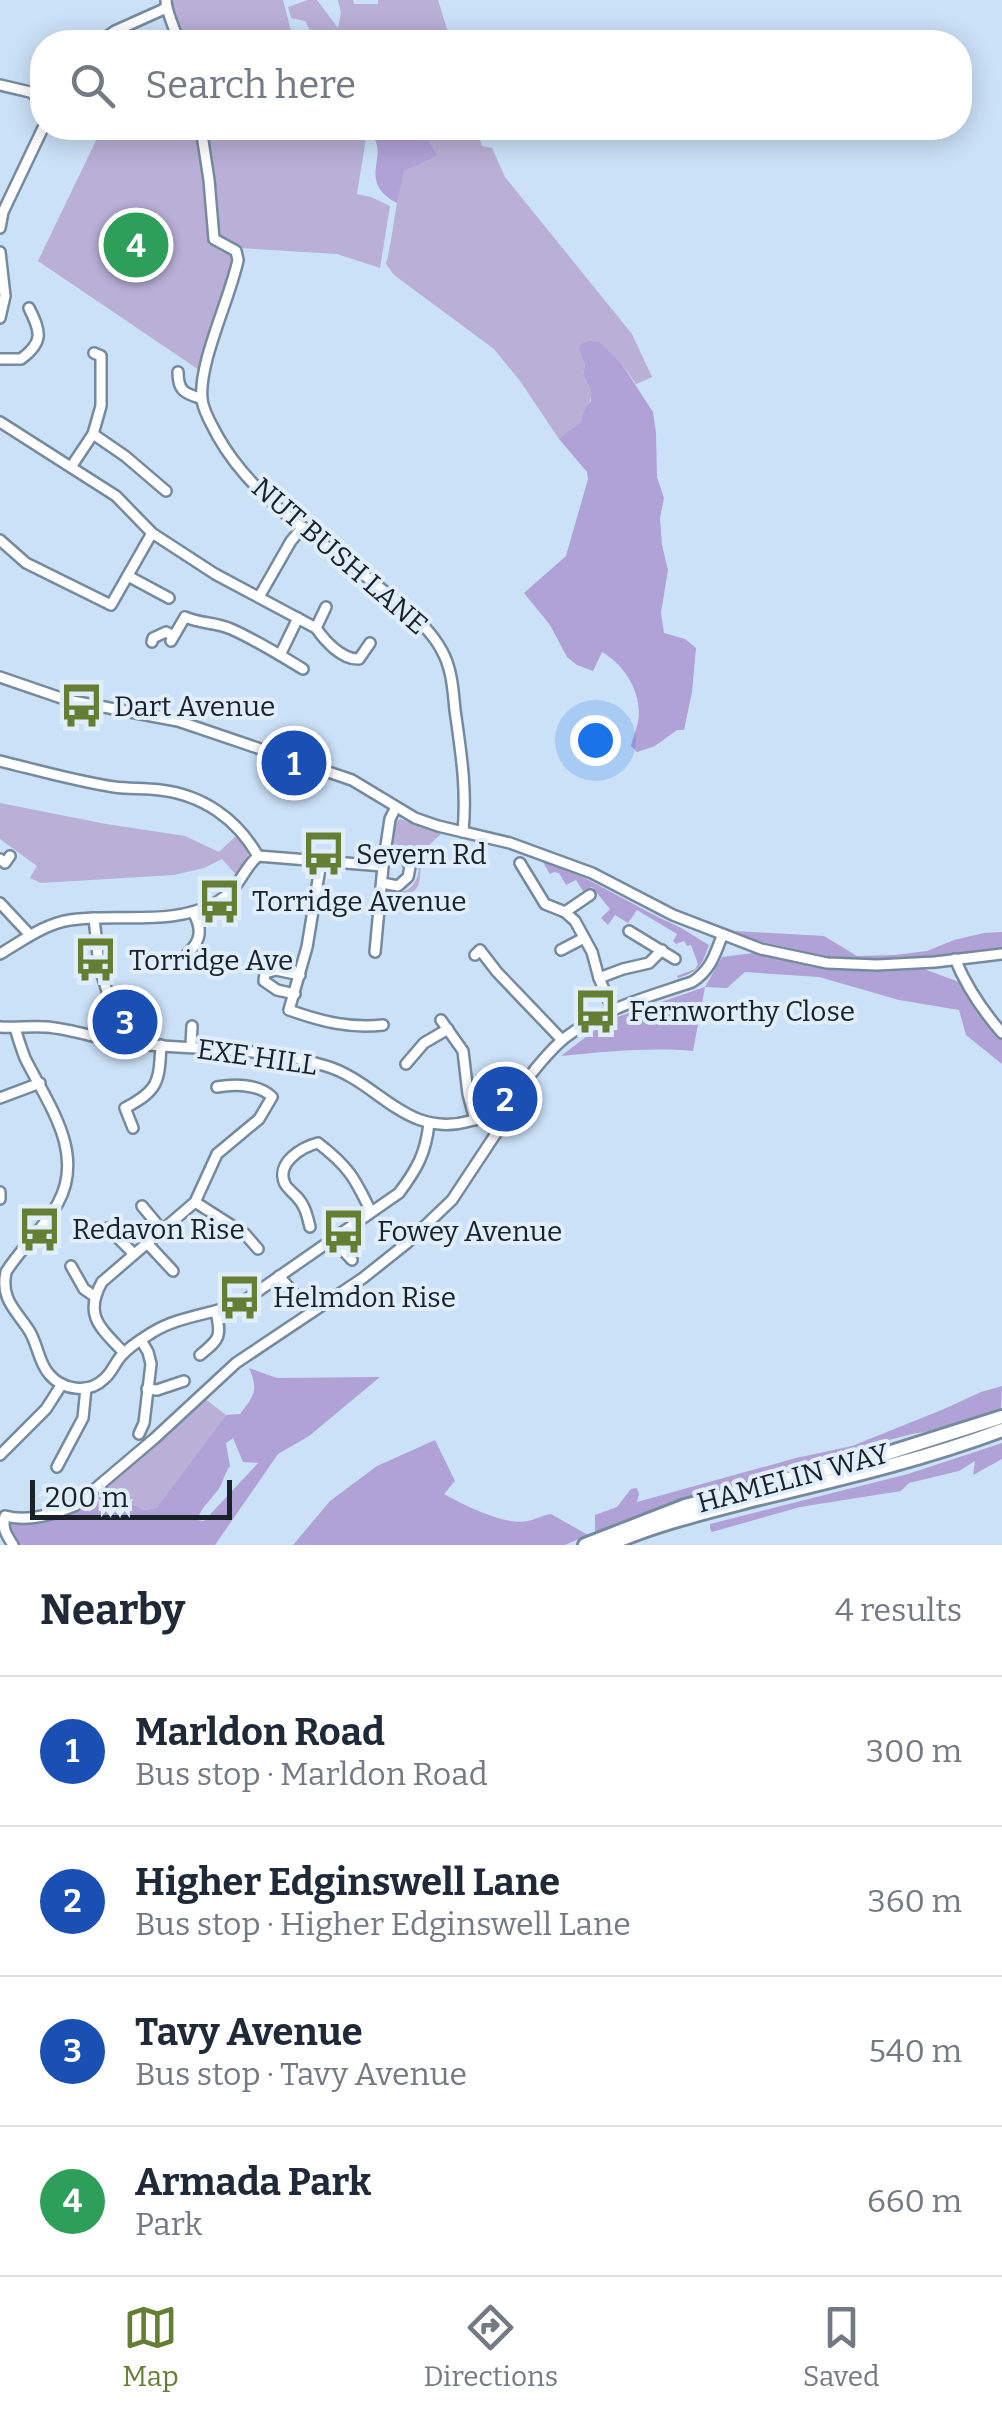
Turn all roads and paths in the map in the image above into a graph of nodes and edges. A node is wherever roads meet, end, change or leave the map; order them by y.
1 (166, 3) edge
2 (117, 30) edge
3 (175, 30) edge
4 (0, 85) edge
5 (30, 92) edge
6 (37, 140) edge
7 (204, 140) edge
8 (0, 228) edge
9 (0, 252) edge
10 (29, 308) dead end
11 (0, 318) edge
12 (101, 354) dead end
13 (0, 359) edge
14 (178, 372) dead end
15 (202, 400) junction
16 (0, 422) edge
17 (94, 434) junction
18 (70, 467) junction
19 (166, 491) dead end
20 (303, 528) junction
21 (152, 533) junction
22 (0, 539) edge
23 (128, 576) junction
24 (168, 598) dead end
25 (260, 598) junction
26 (326, 607) dead end
27 (298, 618) junction
28 (316, 628) junction
29 (152, 642) dead end
30 (370, 642) dead end
31 (280, 655) junction
32 (302, 669) dead end
33 (0, 677) edge
34 (0, 761) edge
35 (396, 807) junction
36 (463, 832) junction
37 (386, 851) junction
38 (258, 856) junction
39 (322, 862) junction
40 (520, 862) dead end
41 (383, 866) junction
42 (544, 877) dead end
43 (382, 883) junction
44 (531, 883) junction
45 (590, 895) dead end
46 (0, 903) edge
47 (193, 912) junction
48 (565, 912) junction
49 (94, 918) junction
50 (480, 935) dead end
51 (30, 936) junction
52 (632, 936) dead end
53 (722, 936) junction
54 (584, 938) junction
55 (562, 950) dead end
56 (662, 950) junction
57 (375, 952) dead end
58 (188, 953) dead end
59 (0, 954) edge
60 (1002, 954) edge
61 (675, 959) dead end
62 (955, 959) junction
63 (300, 976) junction
64 (599, 978) junction
65 (294, 994) junction
66 (612, 1008) junction
67 (440, 1020) dead end
68 (191, 1025) dead end
69 (0, 1027) edge
70 (15, 1028) junction
71 (379, 1028) dead end
72 (448, 1029) junction
73 (1002, 1033) edge
74 (562, 1040) junction
75 (116, 1042) junction
76 (161, 1045) junction
77 (191, 1046) junction
78 (406, 1064) dead end
79 (40, 1084) junction
80 (217, 1087) dead end
81 (0, 1098) edge
82 (498, 1109) junction
83 (475, 1120) junction
84 (429, 1122) junction
85 (133, 1128) dead end
86 (195, 1202) junction
87 (142, 1206) dead end
88 (371, 1212) junction
89 (310, 1227) dead end
90 (108, 1228) dead end
91 (162, 1230) junction
92 (332, 1239) junction
93 (148, 1243) junction
94 (258, 1248) dead end
95 (134, 1254) junction
96 (0, 1256) edge
97 (352, 1260) dead end
98 (10, 1265) junction
99 (71, 1266) dead end
100 (173, 1270) dead end
101 (278, 1276) junction
102 (302, 1283) dead end
103 (94, 1296) junction
104 (216, 1312) junction
105 (141, 1340) junction
106 (124, 1353) junction
107 (200, 1355) dead end
108 (184, 1380) dead end
109 (62, 1384) junction
110 (86, 1388) junction
111 (146, 1389) junction
112 (1002, 1417) edge
113 (1002, 1430) edge
114 (139, 1434) dead end
115 (0, 1455) edge
116 (73, 1463) dead end
117 (13, 1545) edge
118 (585, 1545) edge
119 (608, 1545) edge

1 - 2 street
1 - 3 street
4 - 5 street
6 - 8 street
7 - 15 street
9 - 11 street
10 - 13 street
12 - 17 street
14 - 15 street, NUT BUSH LANE
15 - 20 street, NUT BUSH LANE
16 - 18 street
17 - 18 street
17 - 19 street
18 - 21 street
20 - 25 street
20 - 36 street, NUT BUSH LANE
21 - 23 street
21 - 25 street
22 - 23 street
23 - 24 street
25 - 27 street
26 - 28 street
27 - 28 street
27 - 31 street
28 - 30 street
29 - 31 street
31 - 32 street
33 - 35 street
34 - 38 street
35 - 36 street
35 - 37 street
36 - 53 street
37 - 41 street
37 - 43 street
38 - 39 street
38 - 47 street
39 - 41 street
39 - 63 street
40 - 44 street
41 - 43 street
42 - 44 street
43 - 57 street
44 - 48 street
45 - 48 street
46 - 51 street
47 - 49 street
47 - 58 street
48 - 54 street
49 - 51 street
49 - 75 street
50 - 74 street
51 - 59 street
52 - 56 street
53 - 62 street
53 - 66 street
54 - 55 street
54 - 64 street
56 - 61 street
56 - 64 street
60 - 62 street
62 - 73 street
63 - 65 street
63 - 65 street
64 - 66 street
65 - 71 street
66 - 74 street
67 - 72 street
68 - 77 street
69 - 70 street, EXE HILL
70 - 75 street, EXE HILL
70 - 79 street
72 - 78 street
72 - 83 street
74 - 82 street
75 - 76 street, EXE HILL
76 - 77 street, EXE HILL
76 - 85 street
77 - 84 street, EXE HILL
79 - 81 street
79 - 98 street
80 - 86 street
82 - 83 street, EXE HILL
82 - 117 street
83 - 84 street, EXE HILL
84 - 88 street
86 - 91 street
86 - 94 street
87 - 91 street
88 - 89 street
88 - 92 street
90 - 95 street
91 - 93 street
92 - 97 street
92 - 101 street
93 - 95 street
93 - 100 street
95 - 103 street
96 - 98 street
98 - 109 street
99 - 103 street
101 - 102 street
101 - 104 street
103 - 106 street
104 - 105 street
104 - 107 street
105 - 106 street
105 - 111 street
106 - 110 street
108 - 111 street
109 - 110 street
109 - 115 street
110 - 116 street
111 - 114 street
112 - 118 highway, HAMELIN WAY
113 - 119 highway, HAMELIN WAY

